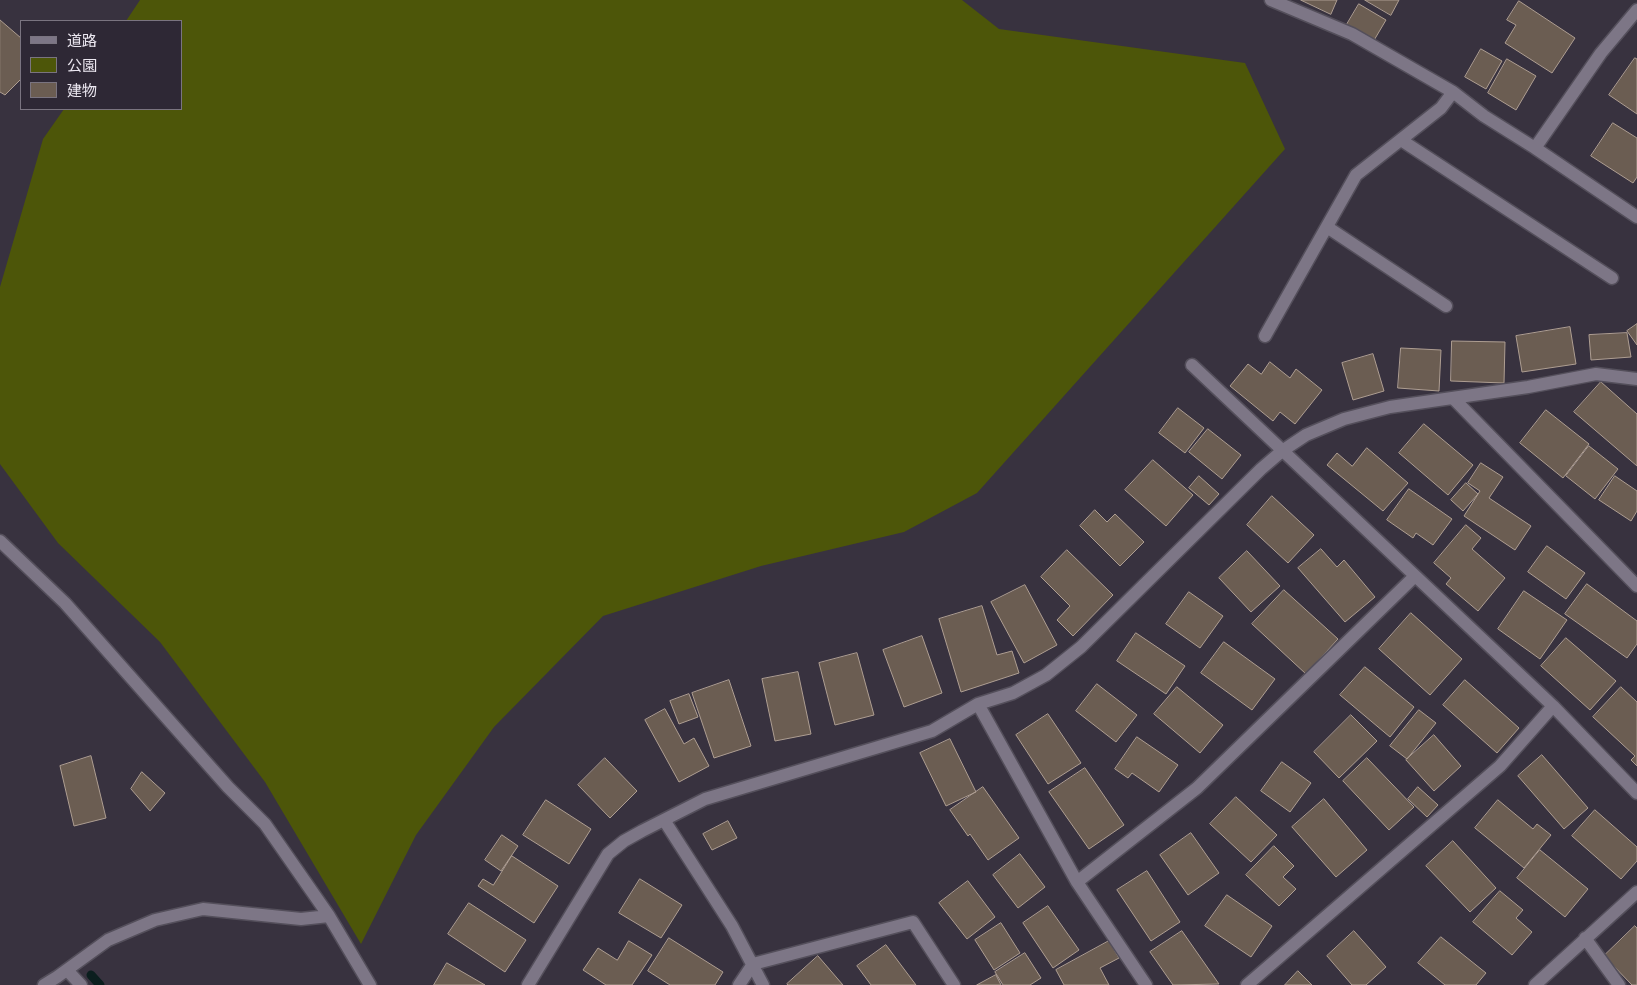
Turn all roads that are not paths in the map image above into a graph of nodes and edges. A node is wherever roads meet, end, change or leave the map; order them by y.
1 (1271, 0) edge
2 (1637, 10) edge
3 (1453, 92) junction
4 (1401, 140) junction
5 (1535, 148) junction
6 (1637, 218) edge
7 (1327, 227) junction
8 (1612, 278) dead end
9 (1446, 306) dead end
10 (1265, 336) dead end
11 (1192, 365) dead end
12 (1637, 379) edge
13 (1453, 398) junction
14 (1282, 451) junction
15 (0, 541) edge
16 (1415, 576) junction
17 (1637, 586) edge
18 (978, 704) junction
19 (1553, 706) junction
20 (1637, 793) edge
21 (664, 820) junction
22 (1077, 882) junction
23 (1637, 892) edge
24 (330, 916) junction
25 (1585, 938) junction
26 (753, 964) junction
27 (67, 970) junction
28 (44, 985) edge
29 (82, 985) edge
30 (370, 985) edge
31 (528, 985) edge
32 (739, 985) edge
33 (764, 985) edge
34 (954, 985) edge
35 (1146, 985) edge
36 (1248, 985) edge
37 (1535, 985) edge
38 (1619, 985) edge

1 - 3 street
2 - 5 street
3 - 4 street
3 - 5 street
4 - 7 street
4 - 8 street
5 - 6 street
7 - 9 street
7 - 10 street
11 - 14 street
12 - 13 street
13 - 14 street
13 - 17 street
14 - 16 street
14 - 18 street
15 - 24 street
16 - 19 street
16 - 22 street
18 - 21 street
18 - 22 street
19 - 20 street
19 - 36 street
21 - 26 street
21 - 31 street
22 - 35 street
23 - 25 street
24 - 27 street
24 - 30 street
25 - 37 street
25 - 38 street
26 - 32 street
26 - 33 street
26 - 34 street
27 - 28 street
27 - 29 street

